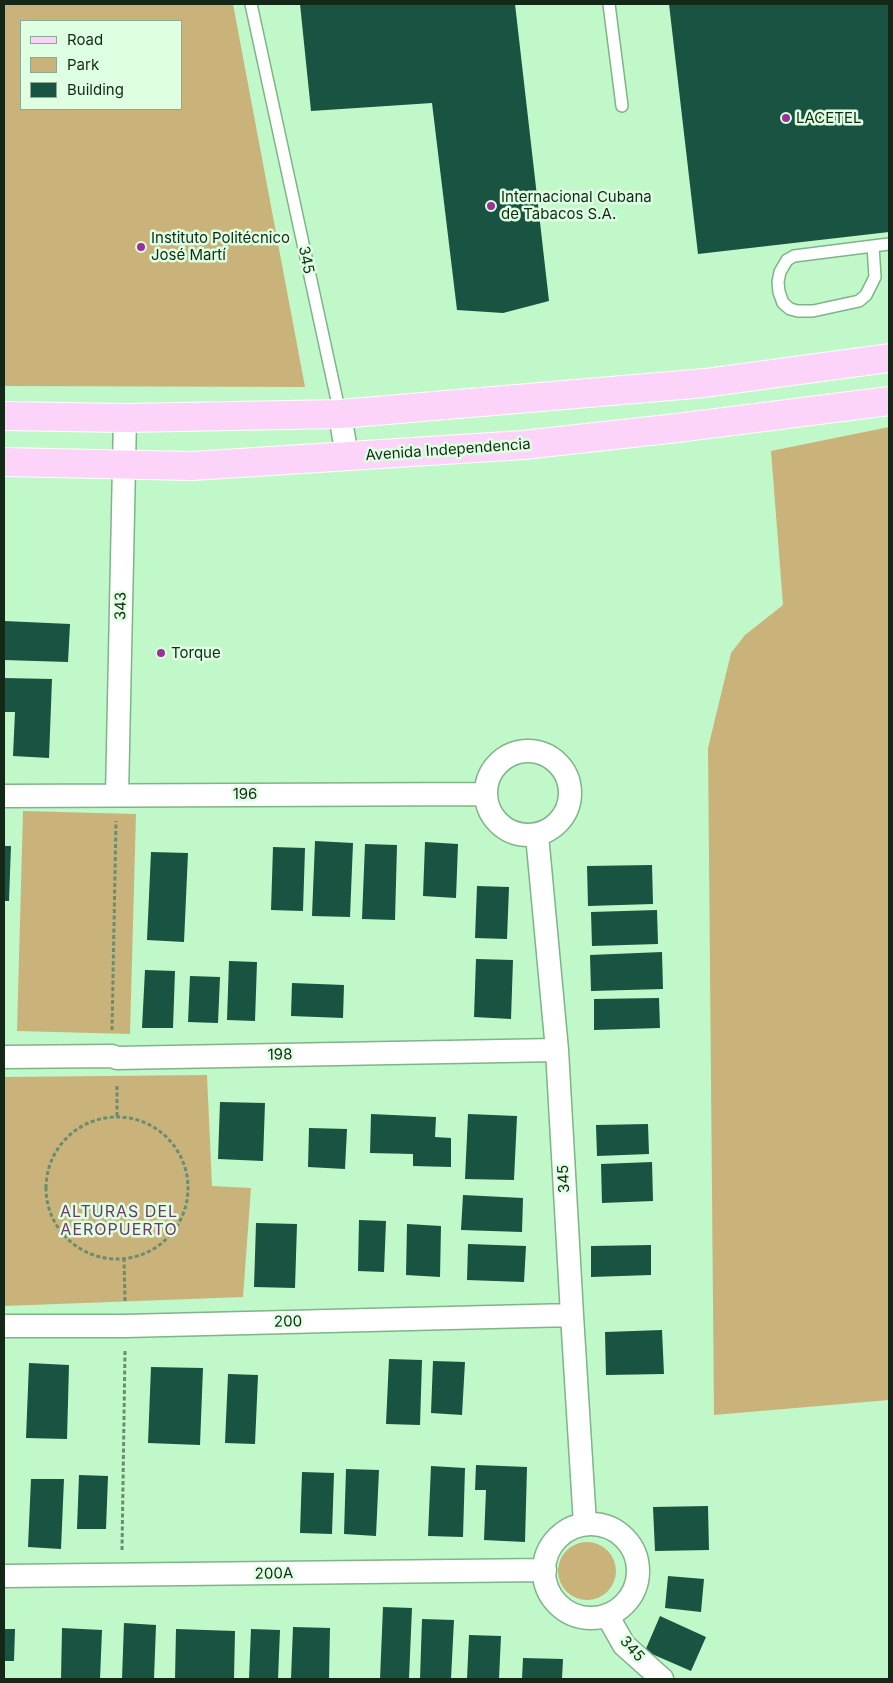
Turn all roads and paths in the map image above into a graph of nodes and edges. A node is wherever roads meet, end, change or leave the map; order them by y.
1 (251, 4) edge
2 (609, 4) edge
3 (622, 106) dead end
4 (889, 244) edge
5 (873, 246) junction
6 (889, 358) edge
7 (889, 401) edge
8 (340, 414) junction
9 (4, 416) edge
10 (125, 418) junction
11 (347, 457) junction
12 (4, 462) edge
13 (124, 466) junction
14 (486, 794) junction
15 (117, 795) junction
16 (4, 796) edge
17 (537, 835) junction
18 (557, 1050) junction
19 (4, 1057) edge
20 (115, 1057) junction
21 (117, 1116) junction
22 (124, 1258) junction
23 (572, 1315) junction
24 (4, 1326) edge
25 (125, 1326) junction
26 (585, 1524) junction
27 (545, 1570) junction
28 (121, 1575) junction
29 (4, 1576) edge
30 (607, 1615) junction
31 (662, 1679) edge

1 - 8 lane, 345
2 - 3 lane
4 - 5 lane
5 - 5 lane
6 - 8 main road
7 - 11 main road, Avenida Independencia
8 - 10 main road
8 - 11 street, 345
9 - 10 main road
10 - 13 street, 343
11 - 13 main road, Avenida Independencia
12 - 13 main road, Avenida Independencia
13 - 15 street, 343
14 - 15 street, 196
14 - 17 street
14 - 17 street
15 - 16 street, 196
15 - 20 path
17 - 18 street, 345
18 - 20 street, 198
18 - 23 street, 345
19 - 20 street, 198
20 - 21 path
21 - 22 path
21 - 22 path
22 - 25 path
23 - 25 street, 200
23 - 26 street, 345
24 - 25 street, 200
25 - 28 path
26 - 27 street
26 - 30 street
27 - 28 street, 200A
27 - 30 street
28 - 29 street, 200A
30 - 31 street, 345

